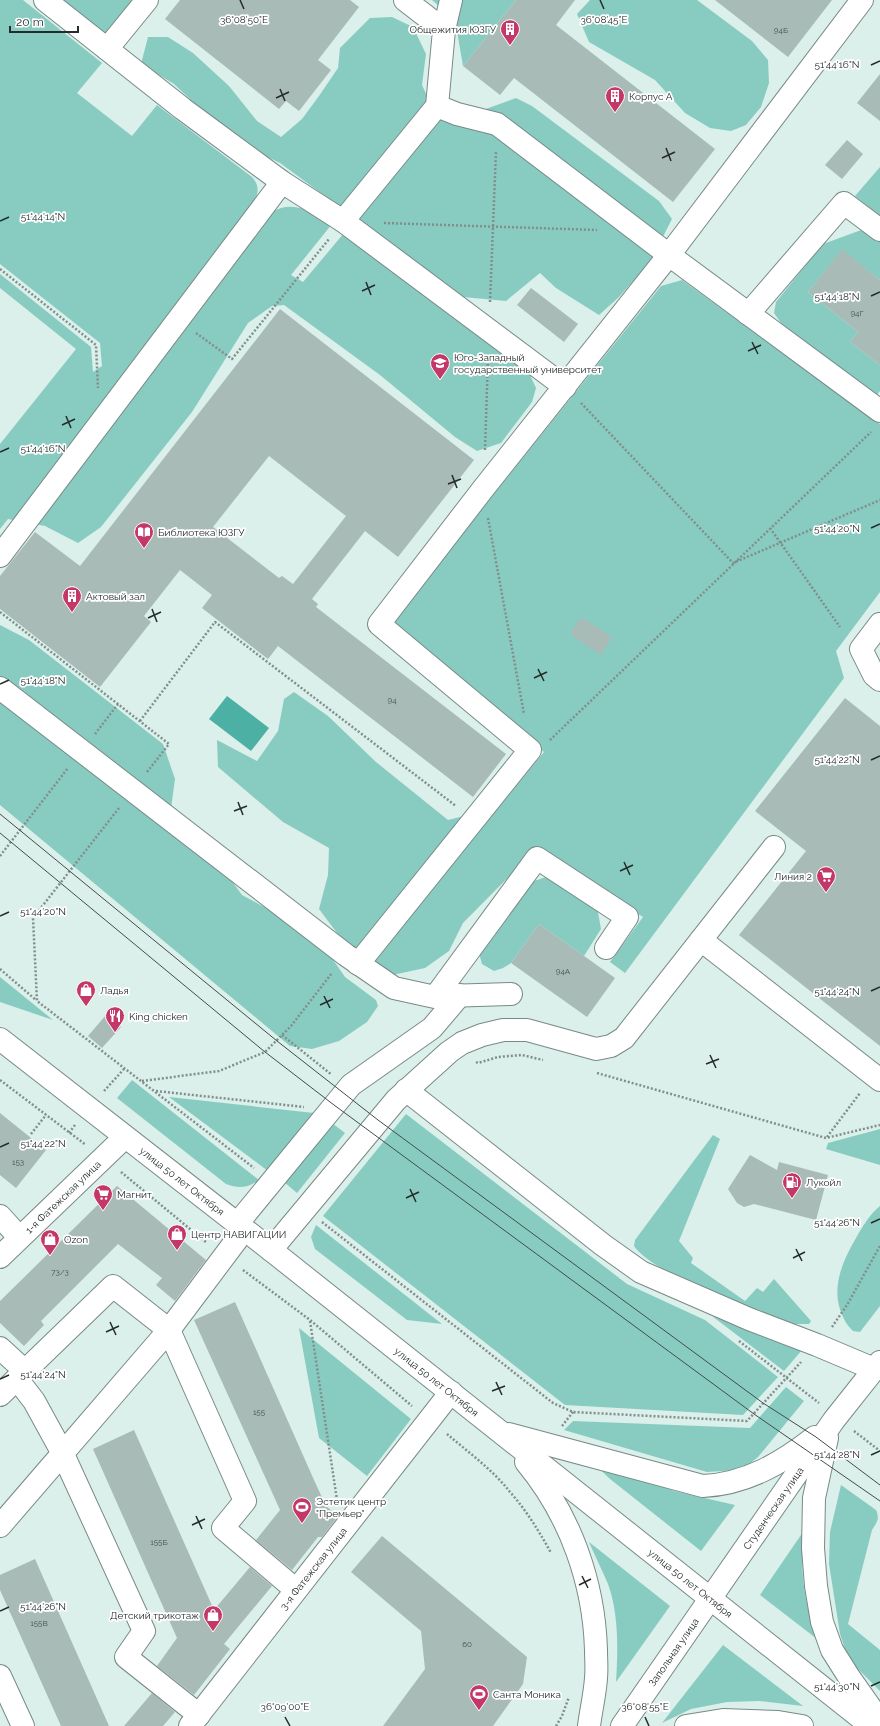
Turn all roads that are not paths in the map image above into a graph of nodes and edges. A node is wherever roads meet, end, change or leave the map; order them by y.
1 (45, 0) edge
2 (147, 0) edge
3 (405, 0) edge
4 (451, 0) edge
5 (862, 0) edge
6 (444, 30) junction
7 (107, 49) junction
8 (437, 106) junction
9 (282, 182) junction
10 (343, 221) junction
11 (880, 230) edge
12 (669, 255) junction
13 (748, 314) junction
14 (565, 387) junction
15 (880, 411) edge
16 (0, 556) edge
17 (880, 624) edge
18 (880, 680) edge
19 (0, 688) edge
20 (774, 847) dead end
21 (701, 940) junction
22 (606, 948) dead end
23 (358, 964) junction
24 (511, 994) dead end
25 (460, 995) junction
26 (435, 997) junction
27 (0, 1039) edge
28 (877, 1077) edge
29 (406, 1090) junction
30 (125, 1137) junction
31 (0, 1216) edge
32 (240, 1227) junction
33 (19, 1238) junction
34 (271, 1250) junction
35 (0, 1257) edge
36 (169, 1330) junction
37 (0, 1348) edge
38 (877, 1366) edge
39 (21, 1375) junction
40 (451, 1392) junction
41 (0, 1396) edge
42 (834, 1420) junction
43 (503, 1433) junction
44 (62, 1452) junction
45 (0, 1526) edge
46 (296, 1590) junction
47 (711, 1598) junction
48 (0, 1676) edge
49 (194, 1721) edge
50 (880, 1721) edge
51 (22, 1726) edge
52 (589, 1726) edge
53 (622, 1726) edge
54 (686, 1726) edge
55 (802, 1726) edge
56 (872, 1726) edge

1 - 7 main road
2 - 7 main road
3 - 6 main road
4 - 6 main road
5 - 12 main road
6 - 8 main road
7 - 9 main road
8 - 10 main road
8 - 12 main road
9 - 10 main road
9 - 16 main road
10 - 14 main road
11 - 13 main road
12 - 13 main road
12 - 14 main road
13 - 15 main road
14 - 23 main road
17 - 18 main road
19 - 23 main road
20 - 21 main road
21 - 28 main road
21 - 29 main road
22 - 26 main road
23 - 26 main road
24 - 25 main road
25 - 26 main road
25 - 32 main road
27 - 30 main road, улица 50 лет Октября
29 - 34 main road
29 - 38 main road
30 - 32 main road, улица 50 лет Октября
30 - 33 main road, 1-я Фатежская улица
31 - 33 main road
32 - 34 main road, улица 50 лет Октября
32 - 36 main road
33 - 35 main road, 1-я Фатежская улица
34 - 40 main road, улица 50 лет Октября
36 - 39 main road
36 - 44 main road
36 - 46 main road
37 - 39 main road
38 - 42 main road, Студенческая улица
39 - 41 main road
39 - 44 main road
40 - 43 main road, улица 50 лет Октября
40 - 46 main road, 3-я Фатежская улица
42 - 43 main road
42 - 47 main road, Студенческая улица
42 - 50 main road
43 - 47 main road, улица 50 лет Октября
43 - 52 main road
44 - 45 main road
44 - 49 main road
46 - 49 main road, 3-я Фатежская улица
47 - 53 main road, Запольная улица
47 - 56 main road, улица 50 лет Октября
48 - 51 main road
54 - 55 main road

